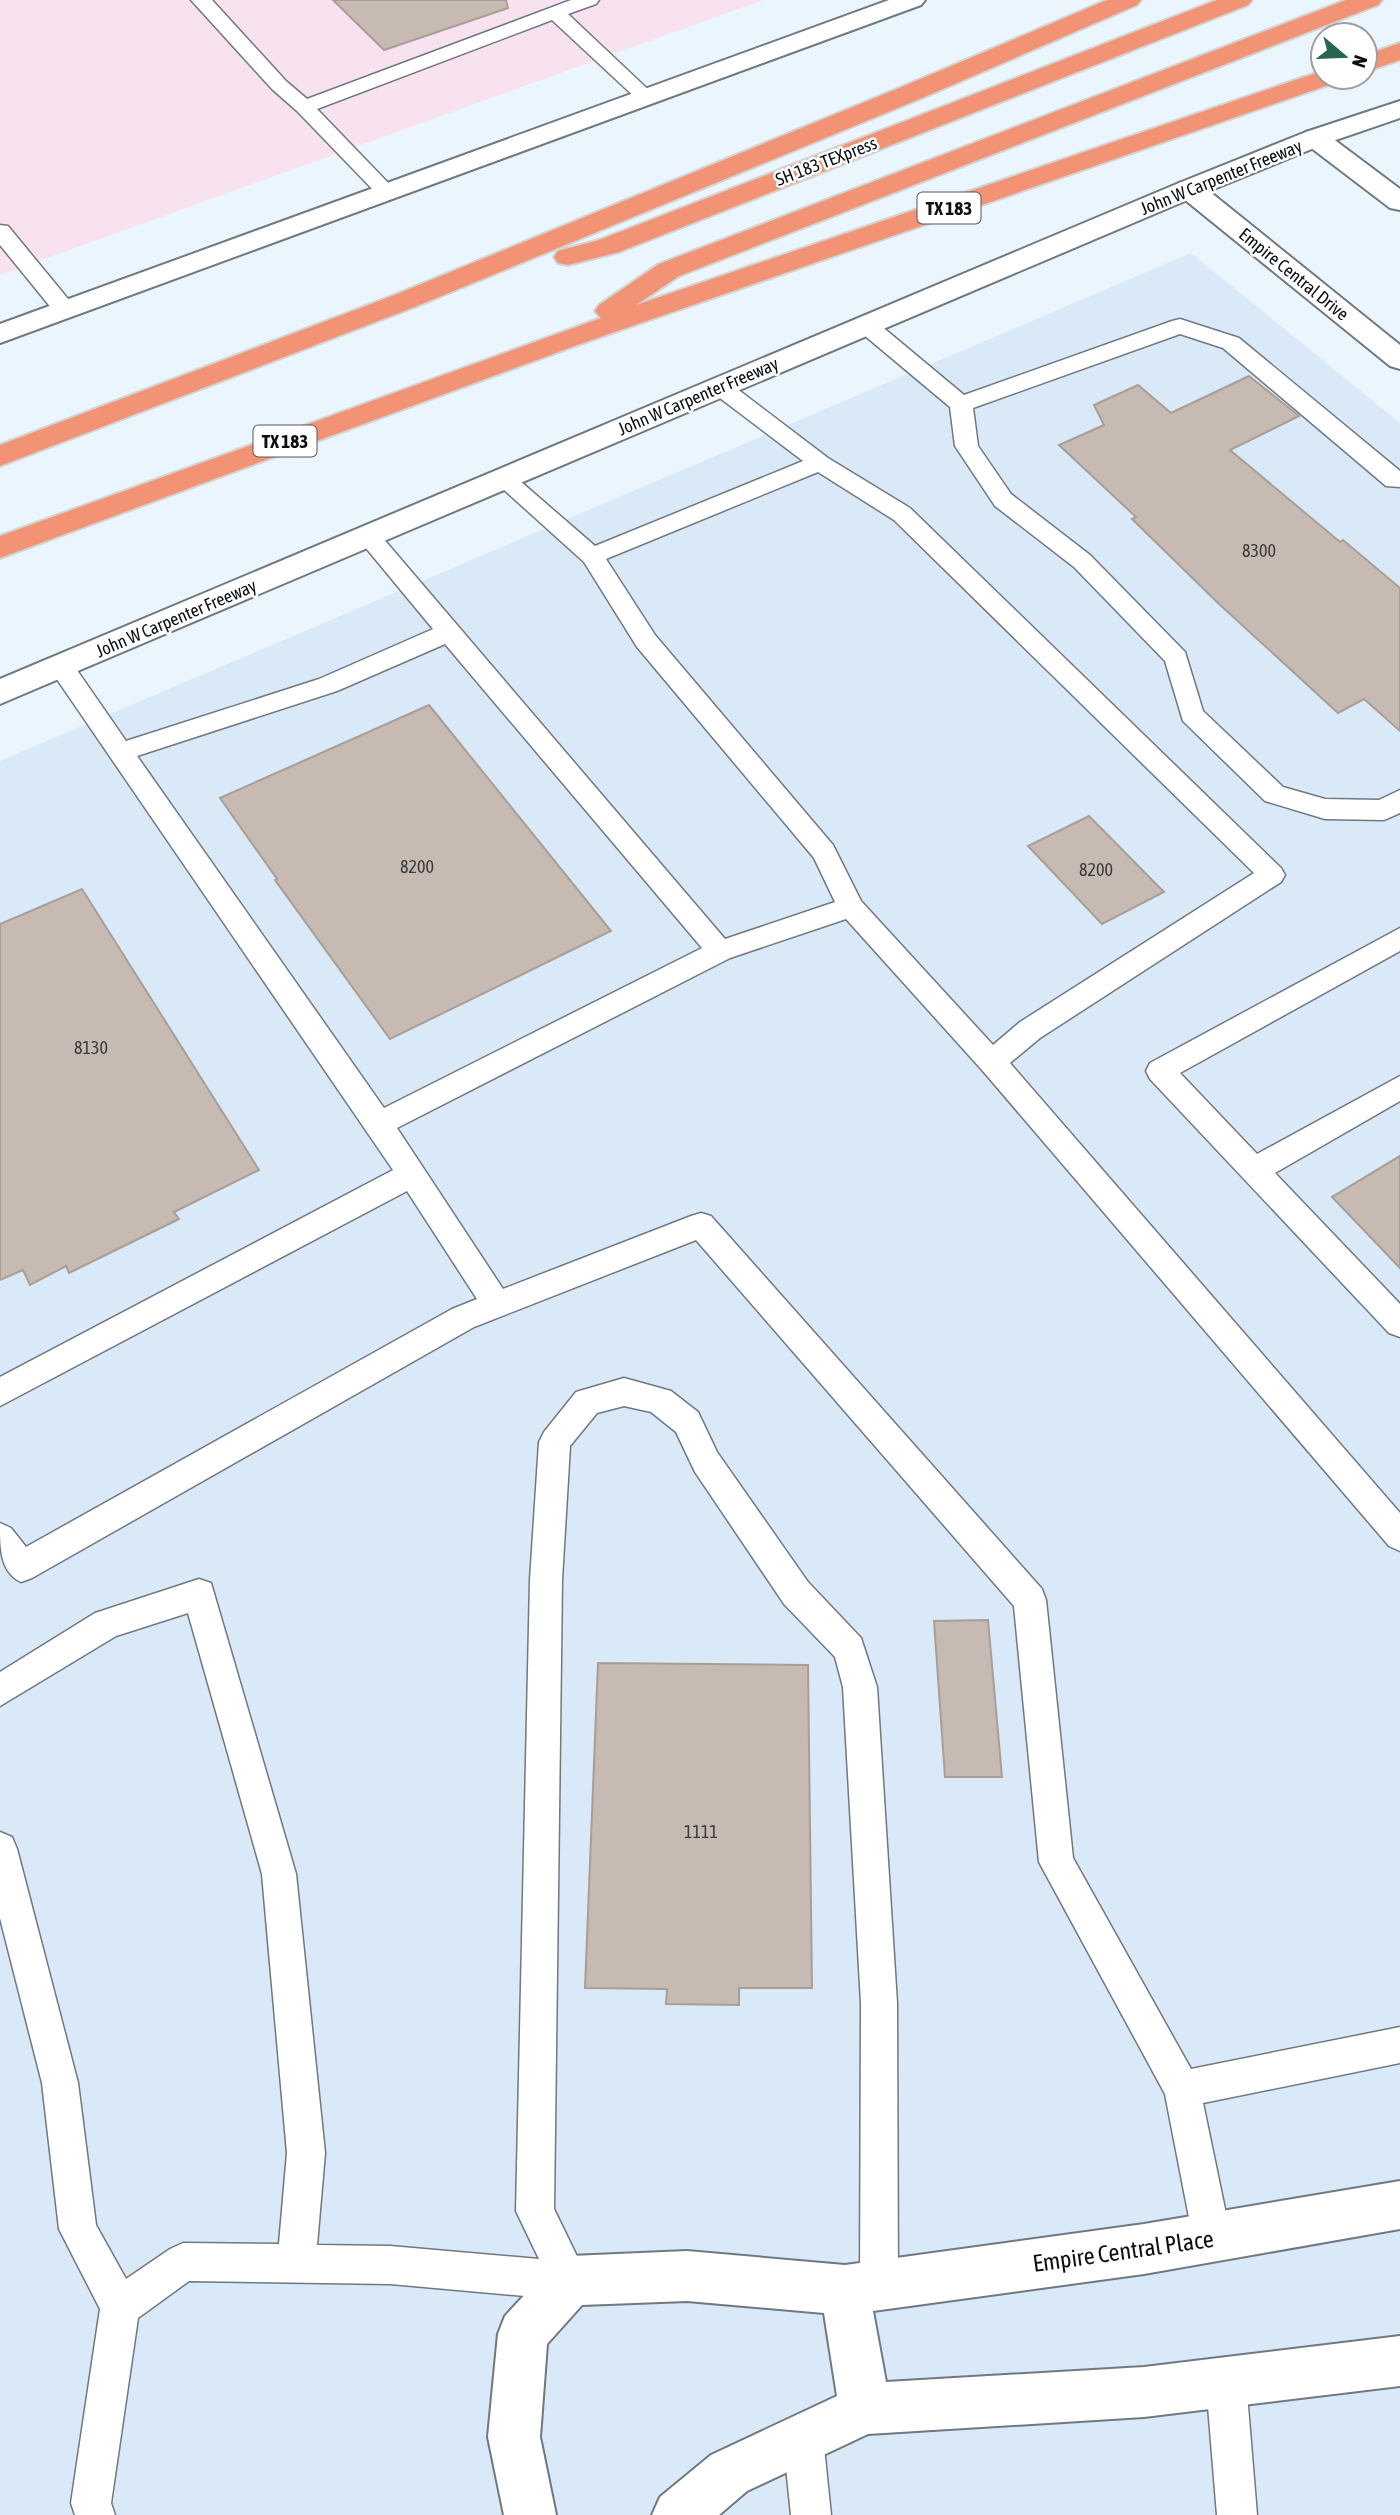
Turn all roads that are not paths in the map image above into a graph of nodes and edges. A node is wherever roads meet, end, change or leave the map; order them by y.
1 (201, 0) edge
2 (589, 0) edge
3 (912, 0) edge
4 (1128, 0) edge
5 (1239, 0) edge
6 (1368, 0) edge
7 (555, 12) junction
8 (1400, 51) edge
9 (1379, 59) edge
10 (1309, 84) edge
11 (646, 97) junction
12 (304, 107) junction
13 (1400, 109) edge
14 (1315, 138) junction
15 (1189, 189) junction
16 (386, 192) junction
17 (1400, 202) edge
18 (0, 232) edge
19 (407, 300) junction
20 (65, 310) junction
21 (866, 325) junction
22 (0, 334) edge
23 (570, 338) junction
24 (1400, 360) edge
25 (720, 387) junction
26 (961, 404) junction
27 (0, 456) edge
28 (820, 463) junction
29 (503, 479) junction
30 (1398, 482) edge
31 (368, 536) junction
32 (0, 547) edge
33 (592, 556) junction
34 (449, 632) junction
35 (61, 666) junction
36 (0, 692) edge
37 (120, 752) junction
38 (1400, 800) edge
39 (850, 907) junction
40 (1400, 938) edge
41 (720, 951) junction
42 (992, 1062) junction
43 (1400, 1087) edge
44 (379, 1124) junction
45 (1254, 1170) junction
46 (411, 1175) junction
47 (497, 1305) junction
48 (1400, 1324) edge
49 (0, 1392) edge
50 (1400, 1536) edge
51 (0, 1538) edge
52 (0, 1690) edge
53 (0, 1849) edge
54 (1400, 2045) edge
55 (1182, 2089) junction
56 (1400, 2205) edge
57 (1212, 2238) junction
58 (296, 2264) junction
59 (570, 2281) junction
60 (862, 2288) junction
61 (120, 2306) junction
62 (1400, 2361) edge
63 (1226, 2382) junction
64 (865, 2410) junction
65 (803, 2438) junction
66 (95, 2515) edge
67 (530, 2515) edge
68 (678, 2515) edge
69 (811, 2515) edge
70 (1237, 2515) edge

1 - 12 lane
2 - 7 lane
3 - 11 main road
4 - 19 highway
5 - 19 highway, SH 183 TEXpress
6 - 23 highway
7 - 11 lane
7 - 12 lane
8 - 9 highway
10 - 23 highway, TX 183
11 - 16 main road
12 - 16 lane
13 - 14 main road, John W Carpenter Freeway
14 - 15 main road, John W Carpenter Freeway
14 - 17 main road
15 - 21 main road, John W Carpenter Freeway
15 - 24 main road, Empire Central Drive
16 - 20 main road
18 - 20 lane
19 - 27 highway
20 - 22 main road
21 - 25 main road, John W Carpenter Freeway
21 - 26 lane
23 - 32 highway, TX 183
25 - 28 lane
25 - 29 main road, John W Carpenter Freeway
26 - 30 lane
26 - 38 lane
28 - 33 lane
28 - 42 lane
29 - 31 main road, John W Carpenter Freeway
29 - 33 lane
31 - 34 lane
31 - 35 main road, John W Carpenter Freeway
33 - 39 lane
34 - 37 lane
34 - 41 lane
35 - 36 main road, John W Carpenter Freeway
35 - 37 lane
37 - 44 lane
39 - 41 lane
39 - 42 lane
40 - 45 lane
41 - 44 lane
42 - 50 lane
43 - 45 lane
44 - 46 lane
45 - 48 lane
46 - 47 lane
46 - 49 lane
47 - 51 lane
47 - 55 lane
52 - 58 lane
53 - 61 lane
54 - 55 lane
55 - 57 lane
56 - 57 main road, Empire Central Place
57 - 60 main road, Empire Central Place
58 - 59 lane
58 - 61 lane
59 - 60 main road, Empire Central Place
59 - 60 lane
59 - 67 main road
60 - 64 main road
61 - 66 lane
62 - 63 main road
63 - 64 main road
63 - 70 lane
64 - 65 main road
65 - 68 main road
65 - 69 lane

